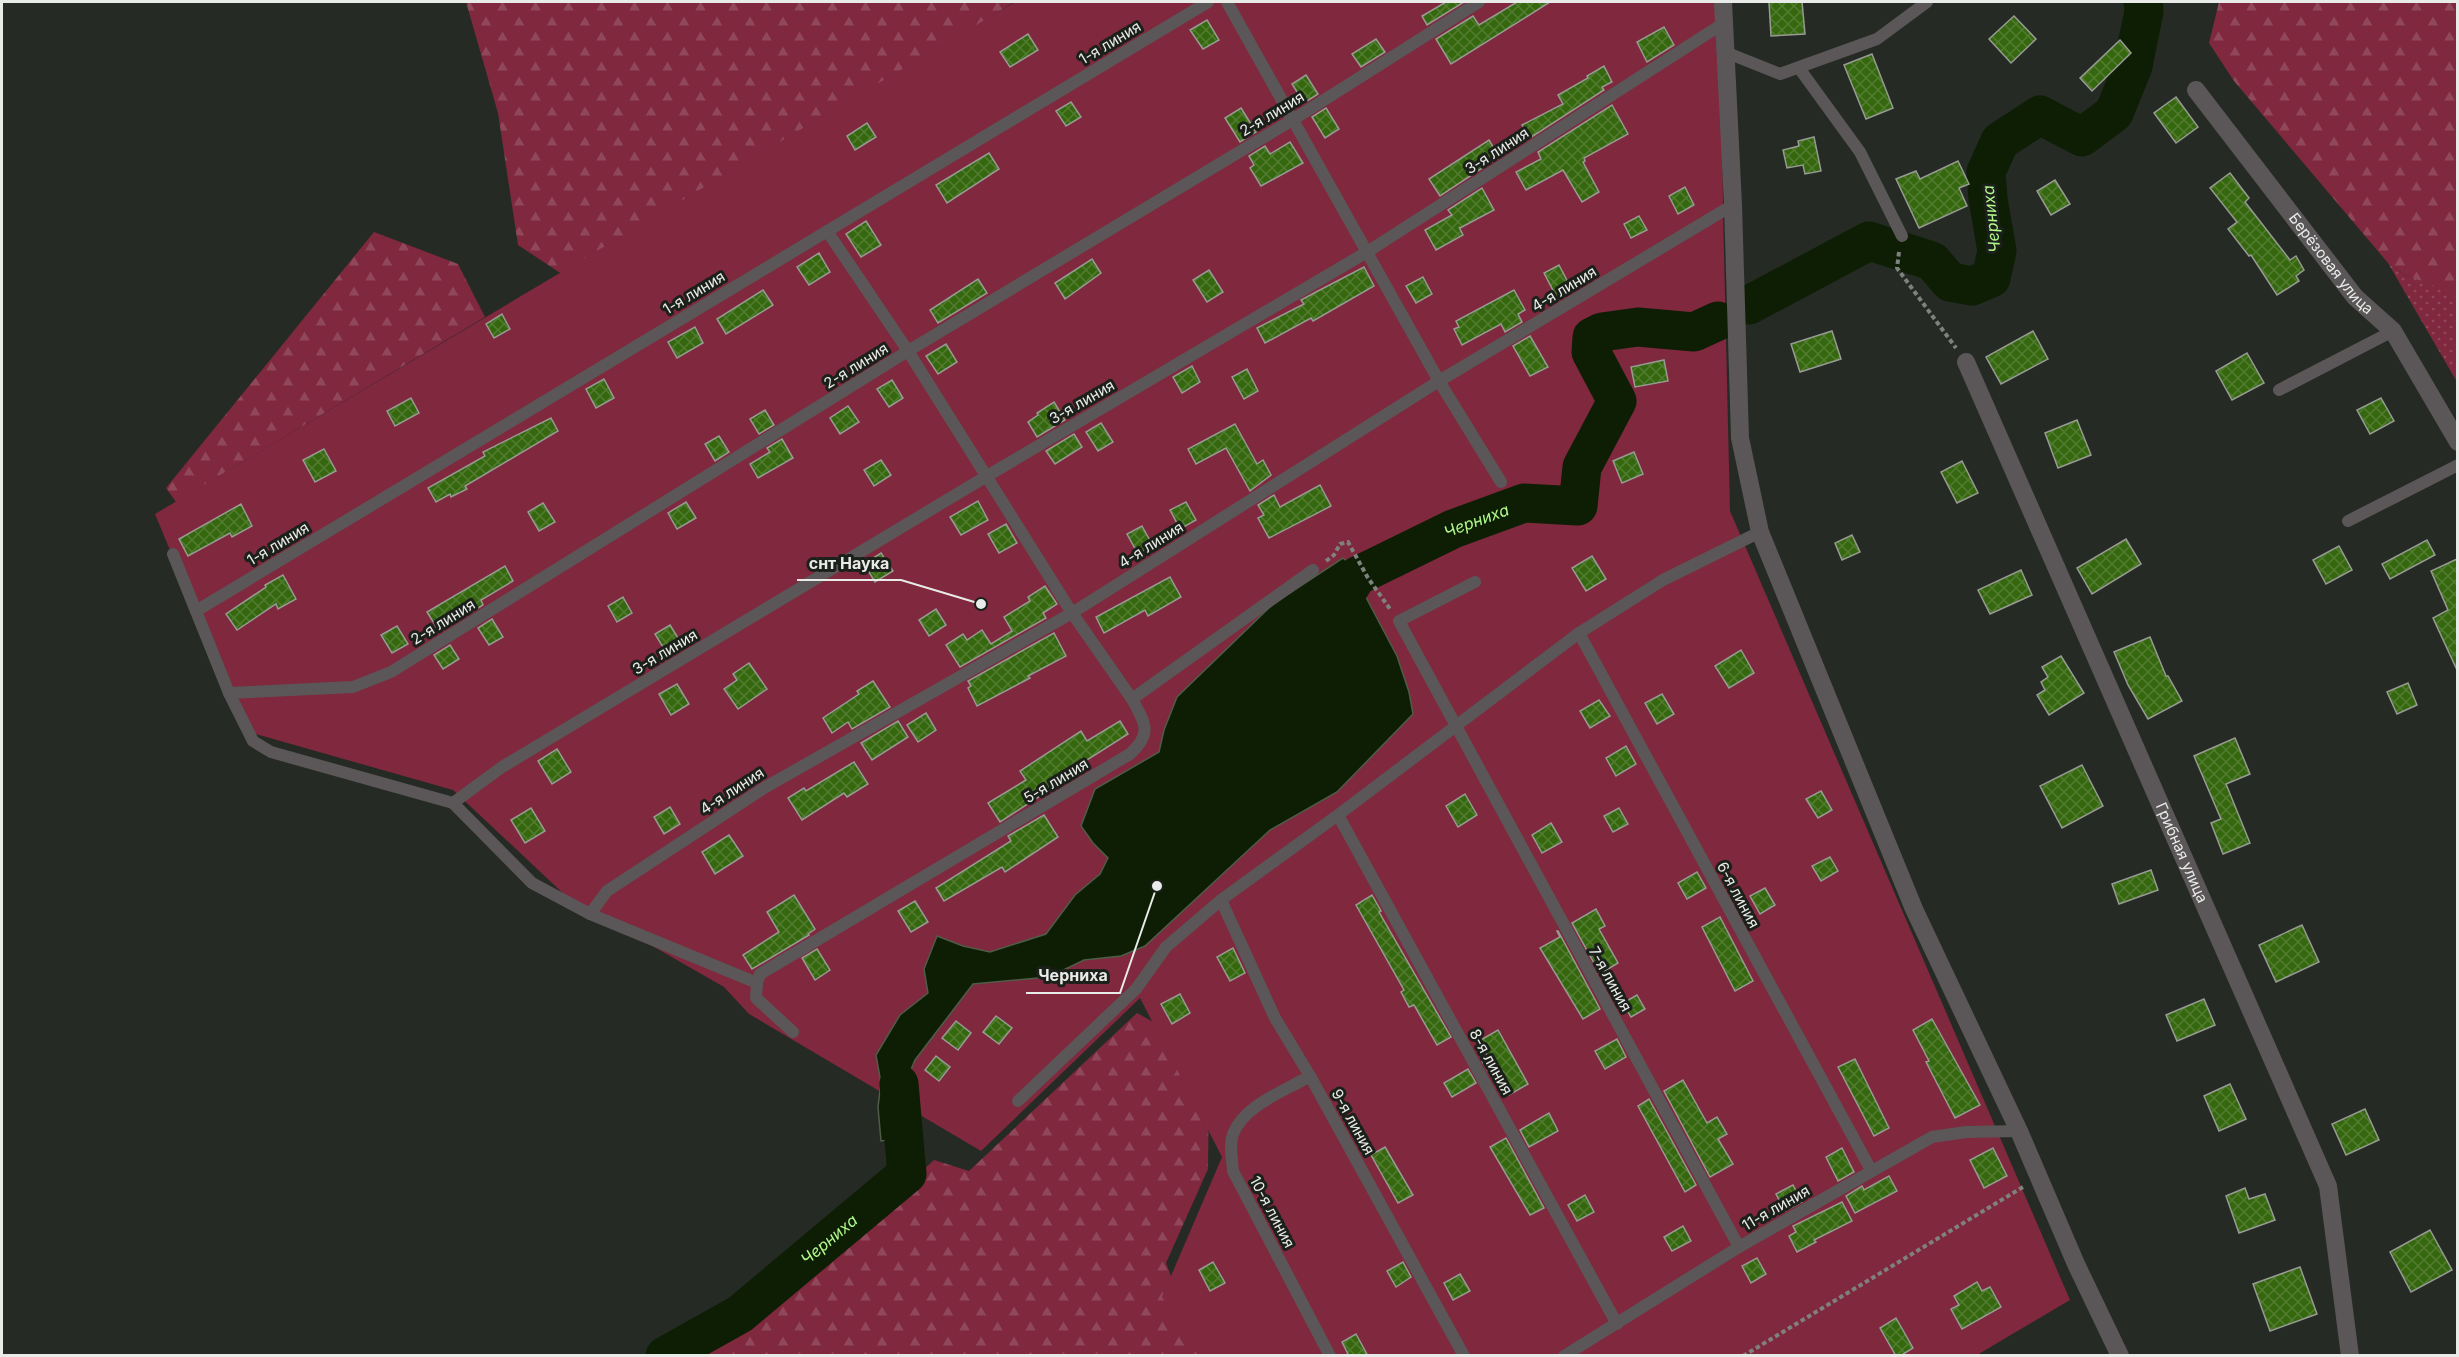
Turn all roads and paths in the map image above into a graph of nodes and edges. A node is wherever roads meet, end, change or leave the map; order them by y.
1 (1208, 2) edge
2 (1227, 2) edge
3 (1479, 2) edge
4 (1723, 2) edge
5 (1926, 2) edge
6 (1724, 23) junction
7 (1725, 52) junction
8 (1799, 68) junction
9 (2196, 90) dead end
10 (1294, 119) junction
11 (1733, 205) junction
12 (827, 231) junction
13 (1902, 236) dead end
14 (1367, 252) junction
15 (1897, 268) dead end
16 (2393, 331) junction
17 (908, 351) junction
18 (1966, 362) joint
19 (1439, 381) junction
20 (2279, 390) dead end
21 (2457, 442) edge
22 (2457, 465) edge
23 (987, 476) junction
24 (1502, 482) dead end
25 (2348, 521) dead end
26 (1760, 532) junction
27 (173, 554) dead end
28 (1313, 570) joint
29 (1474, 582) dead end
30 (196, 610) junction
31 (1072, 613) junction
32 (1399, 621) junction
33 (1579, 633) junction
34 (229, 693) junction
35 (1132, 699) junction
36 (1457, 724) junction
37 (453, 803) junction
38 (1338, 815) junction
39 (1221, 900) junction
40 (590, 914) junction
41 (757, 983) junction
42 (793, 1032) dead end
43 (1310, 1076) junction
44 (1018, 1101) dead end
45 (2019, 1131) junction
46 (1871, 1170) junction
47 (2039, 1178) junction
48 (1739, 1246) junction
49 (1617, 1323) junction
50 (1330, 1356) edge
51 (1464, 1356) edge
52 (1564, 1356) edge
53 (1743, 1356) edge
54 (2120, 1356) edge
55 (2350, 1356) edge

1 - 12 lane, 1-я линия
2 - 10 lane
3 - 10 lane, 2-я линия
4 - 6 street
5 - 8 lane
6 - 7 street
6 - 14 lane, 3-я линия
7 - 8 lane
7 - 11 street
8 - 13 lane
9 - 16 street, Берёзовая улица
10 - 14 lane
10 - 17 lane, 2-я линия
11 - 19 lane, 4-я линия
11 - 26 street
12 - 17 lane
12 - 30 lane, 1-я линия
14 - 19 lane
14 - 23 lane, 3-я линия
15 - 18 path
16 - 20 lane
16 - 21 street, Берёзовая улица
17 - 23 lane
17 - 34 lane, 2-я линия
18 - 55 street, Грибная улица
19 - 24 lane
19 - 31 lane, 4-я линия
22 - 25 lane
23 - 31 lane
23 - 37 lane, 3-я линия
26 - 33 lane
26 - 45 street
27 - 30 lane
28 - 32 path
28 - 35 lane
29 - 32 lane
30 - 34 lane
31 - 35 lane
31 - 40 lane, 4-я линия
32 - 36 lane, 7-я линия
33 - 36 lane
33 - 46 lane, 6-я линия
34 - 37 lane
35 - 41 lane, 5-я линия
36 - 38 lane
36 - 48 lane, 7-я линия
37 - 40 lane
38 - 39 lane
38 - 49 lane, 8-я линия
39 - 43 lane, 9-я линия
39 - 44 lane
40 - 41 lane
41 - 42 lane
43 - 50 lane, 10-я линия
43 - 51 lane, 9-я линия
45 - 46 lane, 11-я линия
45 - 47 street
46 - 48 lane, 11-я линия
47 - 53 path
47 - 54 street
48 - 49 lane, 11-я линия
49 - 52 lane, 11-я линия

